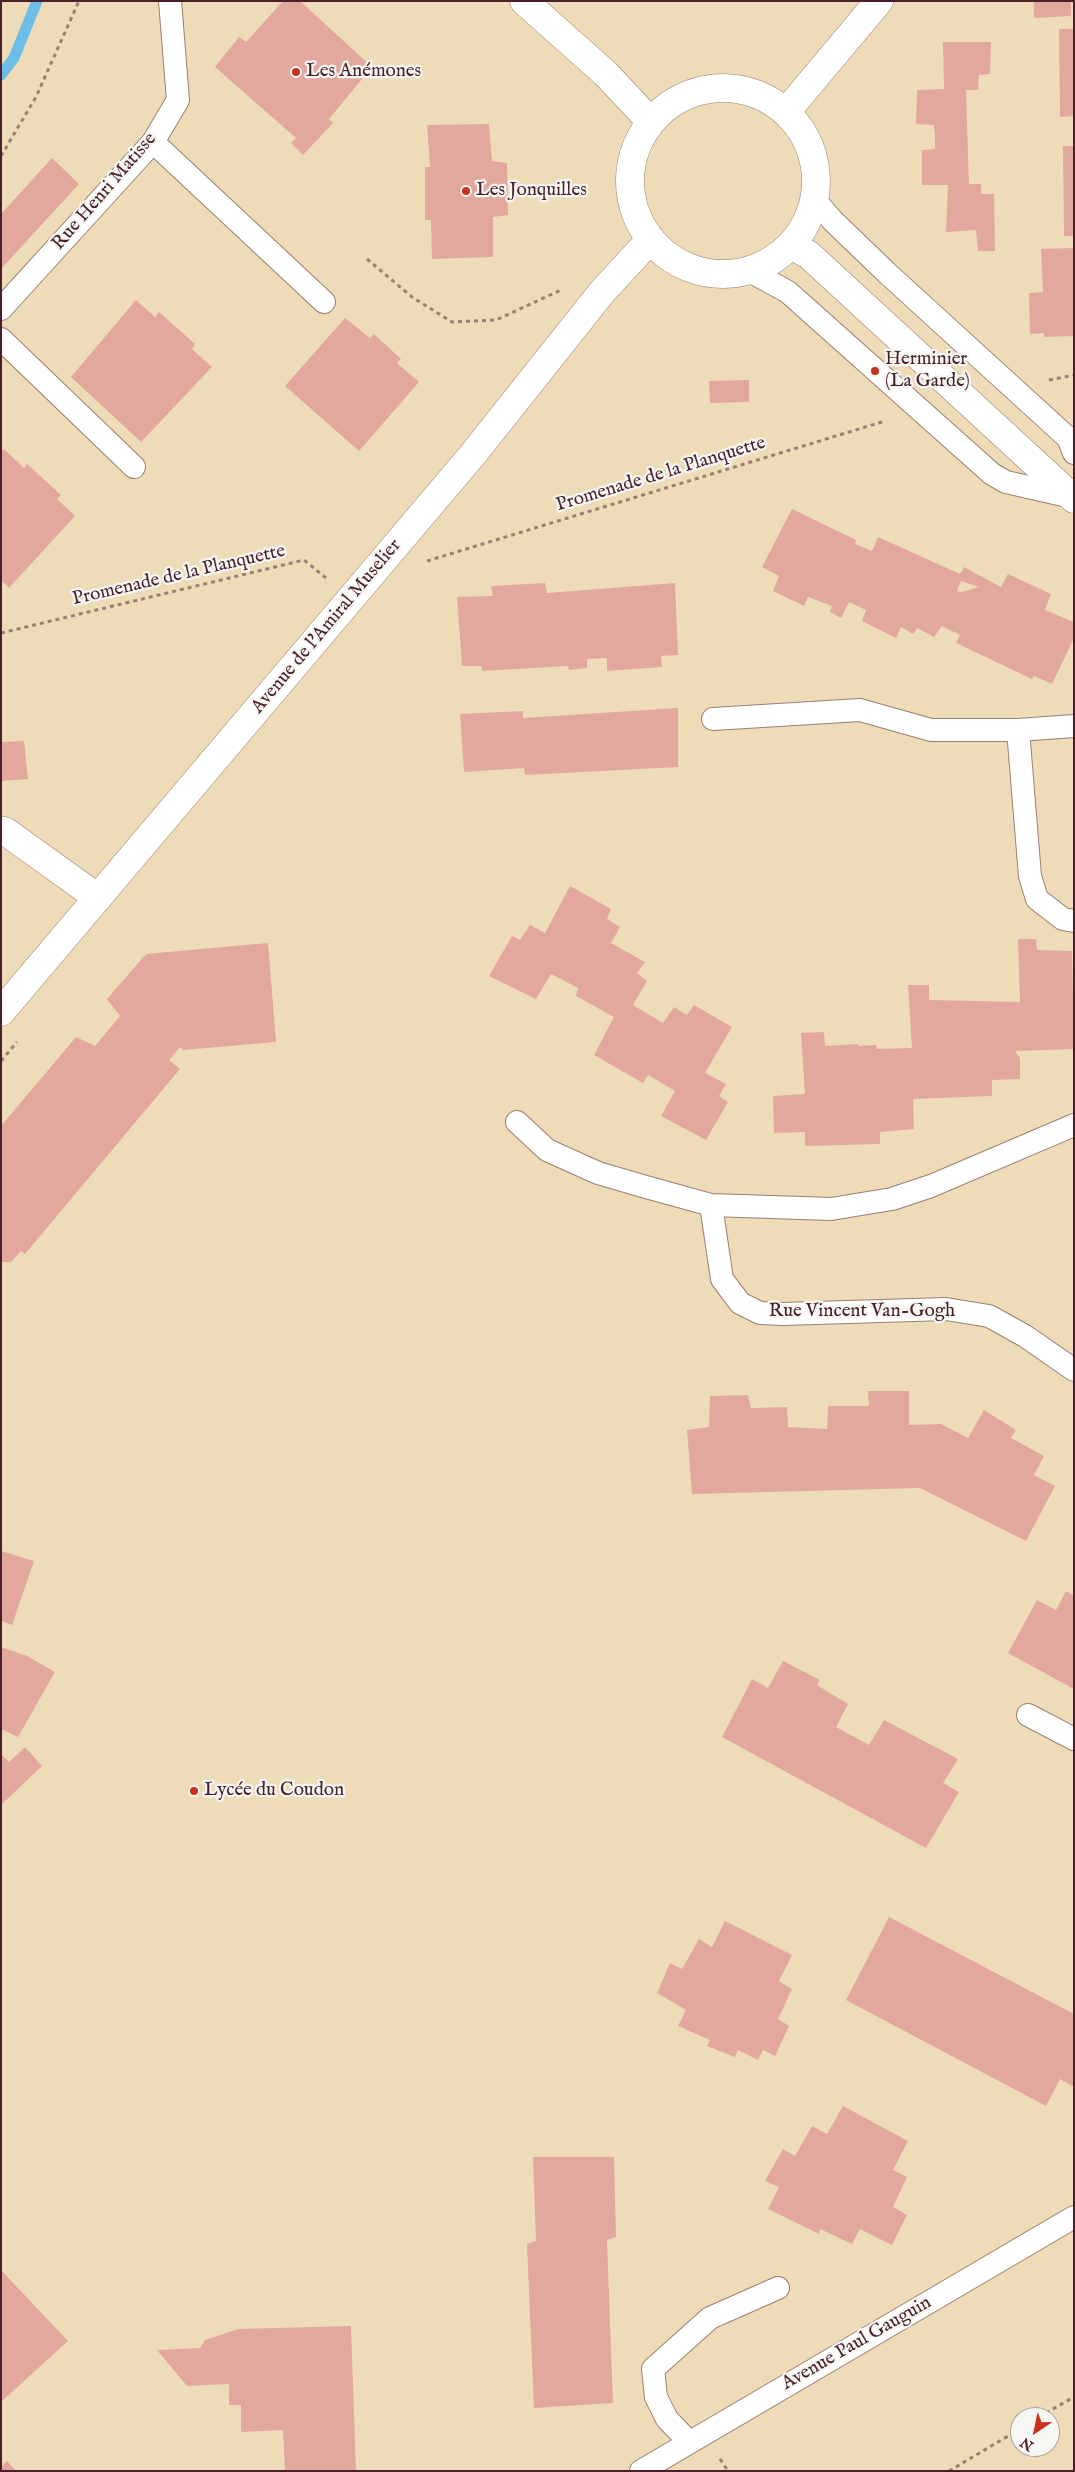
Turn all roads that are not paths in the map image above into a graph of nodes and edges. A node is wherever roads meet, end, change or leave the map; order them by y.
1 (170, 1) edge
2 (524, 1) edge
3 (879, 1) edge
4 (786, 112) junction
5 (651, 122) junction
6 (153, 142) junction
7 (814, 199) junction
8 (651, 239) junction
9 (791, 245) junction
10 (748, 270) junction
11 (324, 302) dead end
12 (1, 309) edge
13 (1, 339) edge
14 (1074, 453) edge
15 (134, 467) dead end
16 (1073, 493) edge
17 (714, 719) dead end
18 (1074, 726) edge
19 (1018, 730) junction
20 (1, 831) edge
21 (98, 898) junction
22 (1074, 921) edge
23 (1, 1012) edge
24 (517, 1122) dead end
25 (1074, 1125) edge
26 (711, 1205) junction
27 (1074, 1370) edge
28 (1028, 1715) dead end
29 (1074, 1738) edge
30 (1074, 2217) edge
31 (778, 2288) dead end
32 (689, 2442) junction
33 (640, 2471) edge

1 - 6 lane, Rue Henri Matisse
2 - 5 street
3 - 4 street
4 - 5 street
4 - 7 street
5 - 8 street
6 - 11 lane
6 - 12 lane, Rue Henri Matisse
7 - 9 street
7 - 14 lane
8 - 10 street
8 - 21 street, Avenue de l'Amiral Muselier
9 - 10 street
9 - 16 street
10 - 16 lane
13 - 15 lane
17 - 19 lane
18 - 19 lane
19 - 22 lane
20 - 21 street
21 - 23 street, Avenue de l'Amiral Muselier
24 - 26 lane
25 - 26 lane
26 - 27 lane, Rue Vincent Van-Gogh
28 - 29 lane
30 - 32 lane, Avenue Paul Gauguin
31 - 32 lane
32 - 33 lane, Avenue Paul Gauguin

